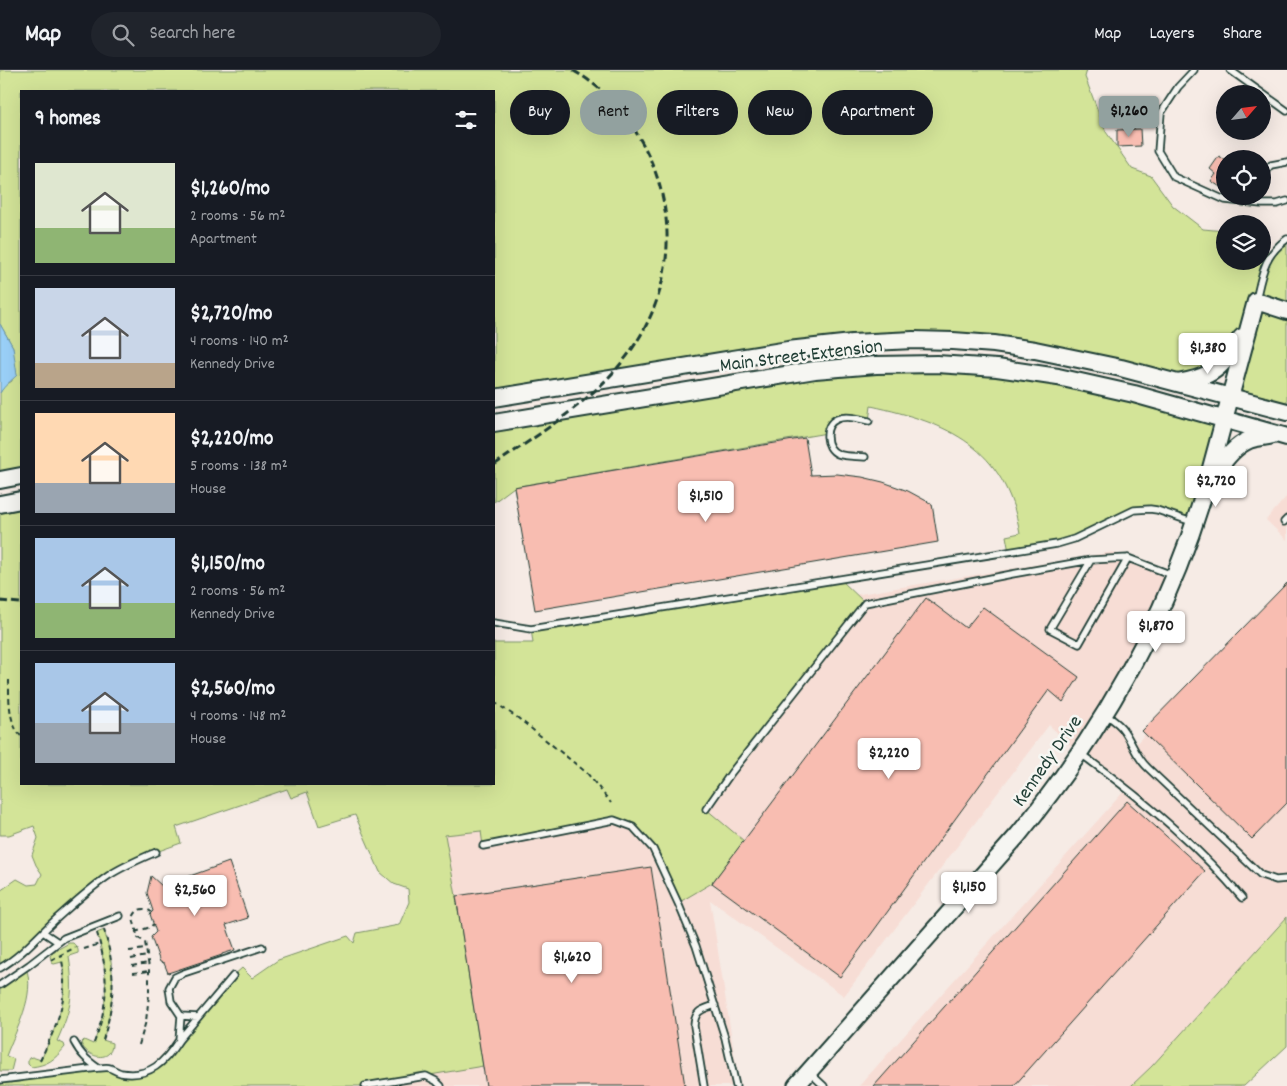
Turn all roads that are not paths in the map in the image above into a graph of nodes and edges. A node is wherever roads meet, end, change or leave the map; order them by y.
1 (1194, 70) edge
2 (1230, 70) edge
3 (1287, 111) edge
4 (1287, 162) edge
5 (1271, 166) edge
6 (1216, 196) edge
7 (1287, 201) edge
8 (1271, 204) edge
9 (1287, 240) edge
10 (1256, 301) junction
11 (1287, 311) edge
12 (1248, 330) junction
13 (1178, 383) junction
14 (495, 398) edge
15 (1230, 398) junction
16 (1287, 412) edge
17 (1224, 419) junction
18 (868, 421) dead end
19 (495, 422) edge
20 (1282, 435) edge
21 (866, 457) dead end
22 (20, 476) edge
23 (0, 480) edge
24 (1207, 483) junction
25 (20, 500) edge
26 (0, 504) edge
27 (1194, 523) junction
28 (1128, 558) junction
29 (1091, 560) junction
30 (1174, 576) junction
31 (495, 623) edge
32 (1104, 713) junction
33 (1079, 753) junction
34 (706, 809) dead end
35 (484, 846) dead end
36 (156, 852) dead end
37 (1287, 879) edge
38 (1242, 898) dead end
39 (120, 916) dead end
40 (43, 932) junction
41 (58, 942) junction
42 (262, 947) dead end
43 (0, 968) edge
44 (233, 976) dead end
45 (0, 985) edge
46 (715, 1005) junction
47 (181, 1016) junction
48 (198, 1017) junction
49 (179, 1040) junction
50 (74, 1042) dead end
51 (98, 1068) junction
52 (809, 1072) junction
53 (0, 1080) edge
54 (365, 1086) edge
55 (441, 1086) edge
56 (704, 1086) edge
57 (736, 1086) edge
58 (796, 1086) edge
59 (824, 1086) edge

1 - 6 lane
2 - 3 lane
4 - 5 lane
7 - 8 lane
9 - 10 lane
10 - 11 main road
10 - 12 main road, Kennedy Drive
12 - 13 main road
12 - 15 main road, Kennedy Drive
13 - 14 main road, Main Street Extension
13 - 15 main road, Main Street Extension
15 - 16 main road, Main Street Extension
15 - 17 main road, Kennedy Drive
17 - 19 main road, Main Street Extension
17 - 20 main road, Main Street Extension
17 - 24 main road, Kennedy Drive
18 - 21 lane
20 - 24 main road
22 - 23 main road
24 - 27 main road, Kennedy Drive
25 - 26 main road
27 - 30 main road, Kennedy Drive
27 - 31 lane
28 - 29 lane
28 - 29 lane
28 - 30 lane
29 - 34 lane
30 - 32 main road, Kennedy Drive
32 - 33 main road, Kennedy Drive
32 - 37 lane
33 - 38 lane
33 - 52 main road, Kennedy Drive
35 - 46 lane
36 - 40 lane
39 - 41 lane
40 - 41 lane
40 - 43 lane
41 - 45 lane
42 - 47 lane
44 - 48 lane
46 - 56 lane
46 - 57 lane
47 - 48 lane
47 - 49 lane
48 - 49 lane
49 - 51 lane
50 - 51 lane
51 - 53 lane
52 - 58 main road, Kennedy Drive
52 - 59 lane
54 - 55 lane

